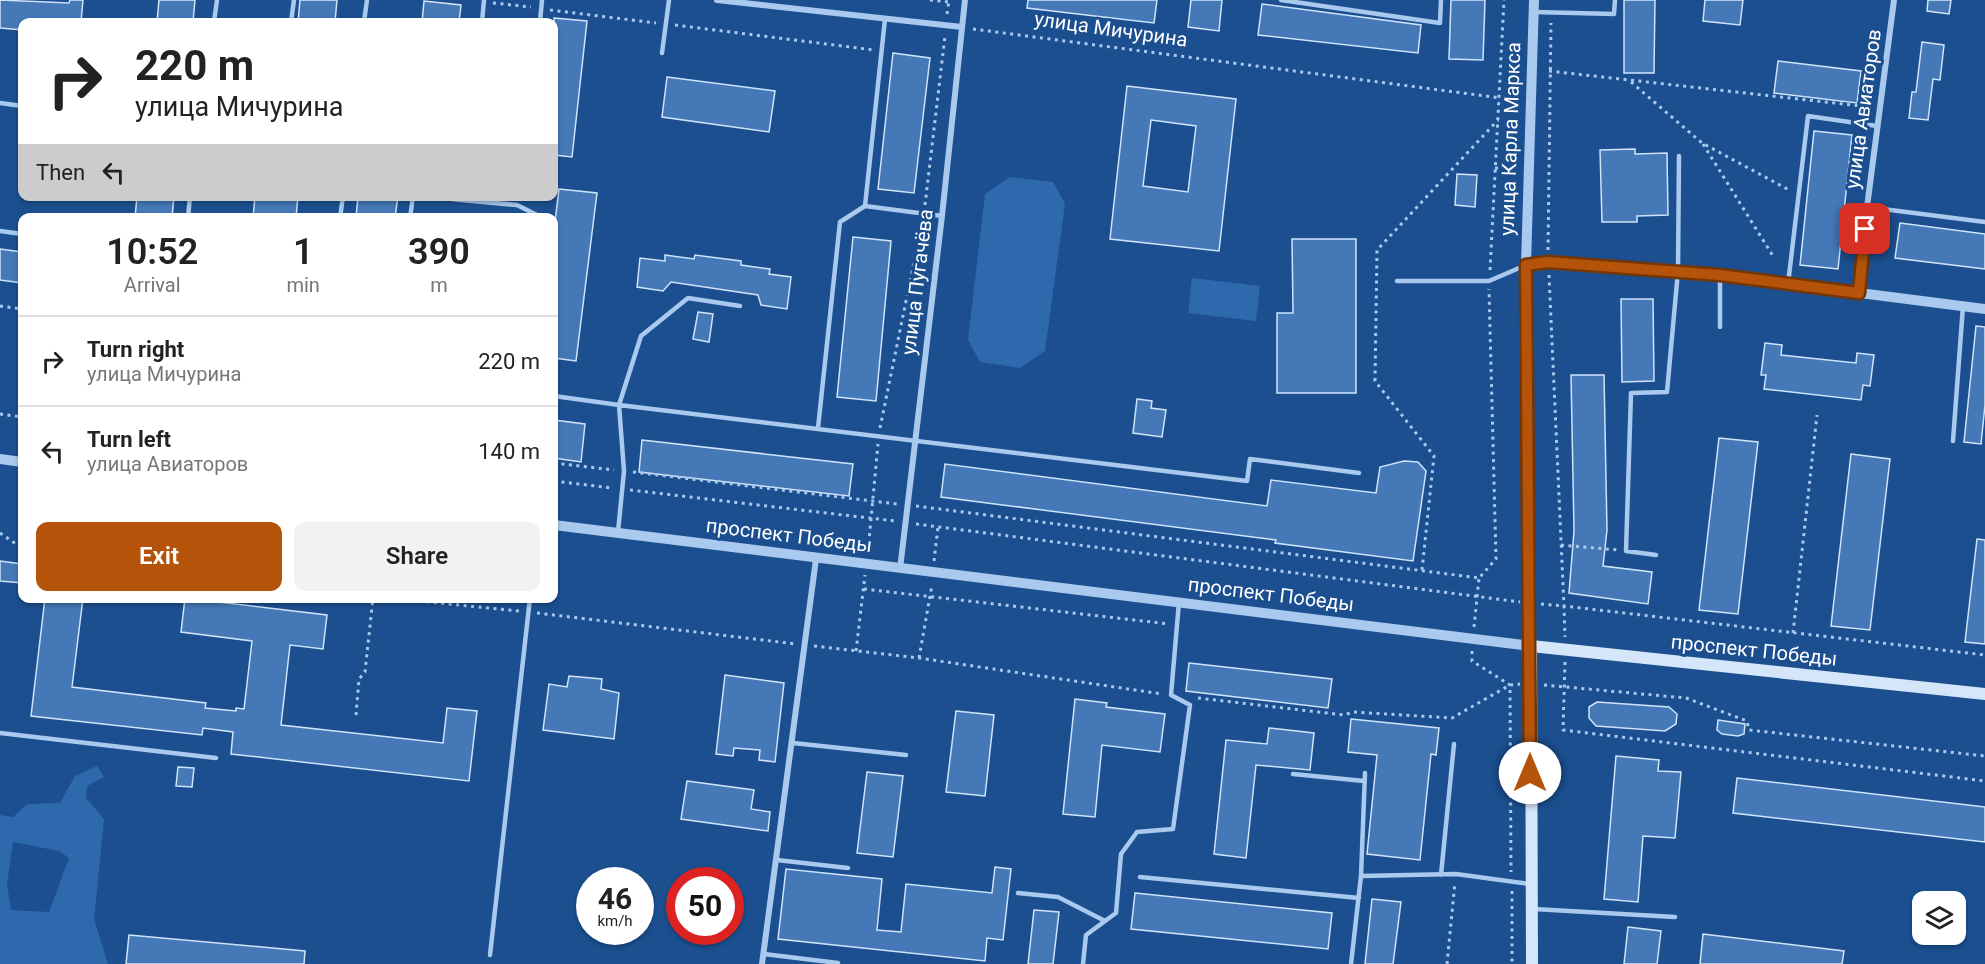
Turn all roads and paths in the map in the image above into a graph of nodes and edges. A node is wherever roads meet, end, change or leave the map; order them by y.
1 (217, 0) edge
2 (294, 0) edge
3 (367, 0) edge
4 (484, 0) edge
5 (543, 0) edge
6 (669, 0) edge
7 (717, 0) edge
8 (930, 0) edge
9 (965, 0) edge
10 (1281, 0) edge
11 (1441, 0) edge
12 (1534, 0) edge
13 (1615, 0) edge
14 (1894, 0) edge
15 (949, 1) edge
16 (1534, 12) junction
17 (1552, 13) junction
18 (215, 18) edge
19 (292, 18) edge
20 (365, 18) edge
21 (482, 18) edge
22 (541, 18) edge
23 (885, 19) junction
24 (946, 25) junction
25 (962, 27) junction
26 (662, 53) dead end
27 (1549, 72) junction
28 (1629, 81) junction
29 (1501, 98) dead end
30 (0, 103) edge
31 (18, 105) edge
32 (1879, 108) junction
33 (1499, 119) dead end
34 (1877, 126) junction
35 (1702, 142) junction
36 (1678, 156) dead end
37 (1797, 194) dead end
38 (485, 201) edge
39 (517, 201) edge
40 (517, 205) junction
41 (865, 206) junction
42 (1867, 207) junction
43 (533, 213) edge
44 (924, 213) junction
45 (942, 216) junction
46 (1985, 222) edge
47 (0, 231) edge
48 (18, 233) edge
49 (1773, 256) dead end
50 (1548, 262) junction
51 (1526, 265) junction
52 (1678, 271) junction
53 (1720, 275) junction
54 (1397, 280) dead end
55 (1788, 284) junction
56 (1859, 293) junction
57 (0, 306) edge
58 (740, 306) dead end
59 (1963, 306) junction
60 (18, 308) edge
61 (1985, 309) edge
62 (1720, 327) dead end
63 (558, 397) edge
64 (619, 405) junction
65 (0, 414) edge
66 (1817, 415) dead end
67 (18, 416) edge
68 (818, 428) junction
69 (879, 435) junction
70 (915, 439) junction
71 (1953, 441) dead end
72 (0, 459) edge
73 (18, 461) edge
74 (558, 463) edge
75 (624, 471) junction
76 (1359, 473) dead end
77 (558, 481) edge
78 (622, 489) junction
79 (873, 501) junction
80 (906, 505) junction
81 (871, 519) junction
82 (904, 522) junction
83 (558, 525) edge
84 (938, 527) junction
85 (618, 532) junction
86 (0, 533) edge
87 (18, 545) edge
88 (1561, 545) junction
89 (1626, 551) junction
90 (1656, 555) dead end
91 (816, 559) junction
92 (1496, 559) dead end
93 (867, 565) junction
94 (900, 568) junction
95 (1422, 570) junction
96 (933, 573) junction
97 (864, 589) junction
98 (930, 596) junction
99 (1179, 602) junction
100 (372, 603) edge
101 (439, 603) edge
102 (529, 603) edge
103 (1530, 603) junction
104 (1564, 606) junction
105 (528, 612) junction
106 (1176, 625) junction
107 (1793, 633) junction
108 (806, 645) junction
109 (1531, 646) junction
110 (1565, 650) junction
111 (856, 651) junction
112 (1985, 655) edge
113 (919, 658) junction
114 (1531, 684) junction
115 (1510, 685) junction
116 (1564, 686) junction
117 (1985, 694) edge
118 (1171, 695) junction
119 (1194, 698) dead end
120 (356, 715) dead end
121 (0, 733) edge
122 (793, 743) junction
123 (1454, 744) dead end
124 (906, 755) dead end
125 (1985, 756) edge
126 (216, 758) dead end
127 (1365, 773) dead end
128 (1293, 774) dead end
129 (1364, 781) junction
130 (1985, 781) edge
131 (777, 860) junction
132 (848, 868) dead end
133 (1456, 874) junction
134 (1441, 875) junction
135 (1361, 876) junction
136 (1140, 877) dead end
137 (1512, 882) junction
138 (1530, 884) junction
139 (1018, 893) dead end
140 (1359, 898) junction
141 (1531, 909) junction
142 (1675, 917) dead end
143 (1105, 921) junction
144 (764, 954) junction
145 (490, 955) dead end
146 (838, 963) edge
147 (762, 964) edge
148 (1083, 964) edge
149 (1351, 964) edge
150 (1447, 964) edge
151 (1512, 964) edge
152 (1532, 964) edge

1 - 18 lane
2 - 19 lane
3 - 20 lane
4 - 21 lane
5 - 22 lane
6 - 26 lane
7 - 23 street
8 - 15 path
9 - 25 street, улица Пугачёва
10 - 11 lane
12 - 16 street, улица Карла Маркса
13 - 17 lane
14 - 32 street, улица Авиаторов
15 - 24 path
16 - 17 lane
16 - 51 street, улица Карла Маркса
17 - 27 path
23 - 24 street
23 - 41 lane
24 - 25 street
24 - 44 path
25 - 29 path, улица Мичурина
25 - 45 street, улица Пугачёва
27 - 28 path
27 - 50 path
28 - 32 path
28 - 35 path
30 - 31 lane
32 - 34 street, улица Авиаторов
33 - 95 path
34 - 42 street, улица Авиаторов
34 - 55 lane
35 - 37 path
35 - 49 path
36 - 52 lane
38 - 40 lane
39 - 40 lane
40 - 43 lane
41 - 44 lane
41 - 68 lane
42 - 46 lane
42 - 56 street, улица Авиаторов
44 - 45 lane
44 - 69 path
45 - 70 street, улица Пугачёва
47 - 48 lane
50 - 51 street
50 - 52 street
50 - 88 path
51 - 54 lane
51 - 103 street, улица Карла Маркса
52 - 53 street
52 - 89 lane
53 - 55 street
53 - 62 lane
55 - 56 street
56 - 59 street
57 - 60 path
58 - 64 lane
59 - 61 street
59 - 71 lane
63 - 64 lane
64 - 68 lane
64 - 75 lane
65 - 67 path
66 - 107 path
68 - 69 lane
69 - 70 lane
69 - 79 path
70 - 76 lane
70 - 80 street, улица Пугачёва
72 - 73 street
74 - 75 path
75 - 78 lane
75 - 79 path
77 - 78 path
78 - 81 path
78 - 85 lane
79 - 80 path
79 - 81 path
80 - 82 street, улица Пугачёва
80 - 95 path
81 - 82 path
81 - 93 path
82 - 84 path
82 - 94 street, улица Пугачёва
83 - 85 street, проспект Победы
84 - 96 path
84 - 103 path
85 - 91 street, проспект Победы
86 - 87 path
88 - 89 path
88 - 104 path
89 - 90 lane
91 - 93 street, проспект Победы
91 - 108 street
92 - 95 path
93 - 94 street, проспект Победы
93 - 97 path
94 - 96 street, проспект Победы
96 - 98 path
96 - 99 street, проспект Победы
97 - 98 path
97 - 111 path
98 - 106 path
98 - 113 path
99 - 106 lane
99 - 109 street, проспект Победы
100 - 120 path
101 - 105 path
102 - 105 lane
103 - 104 path
103 - 109 street, улица Карла Маркса
104 - 107 path
104 - 110 path
105 - 108 path
105 - 145 lane
106 - 118 lane
107 - 112 path
108 - 111 path
108 - 122 street
109 - 110 main road, проспект Победы
109 - 114 main road, улица Карла Маркса
110 - 116 path
110 - 117 main road, проспект Победы
111 - 113 path
113 - 118 path
114 - 115 path
114 - 116 path
114 - 138 main road, улица Карла Маркса
115 - 119 path
115 - 137 path
116 - 125 path
116 - 130 path
118 - 143 lane
121 - 126 lane
122 - 124 lane
122 - 131 street
123 - 134 lane
127 - 129 lane
128 - 129 lane
129 - 135 lane
131 - 132 lane
131 - 144 street
133 - 134 lane
133 - 137 lane
133 - 150 path
134 - 135 lane
135 - 140 lane
136 - 140 lane
137 - 138 lane
137 - 151 path
138 - 141 main road, улица Карла Маркса
139 - 143 lane
140 - 149 lane
141 - 142 lane
141 - 152 main road, улица Карла Маркса
143 - 148 lane
144 - 146 lane
144 - 147 street

